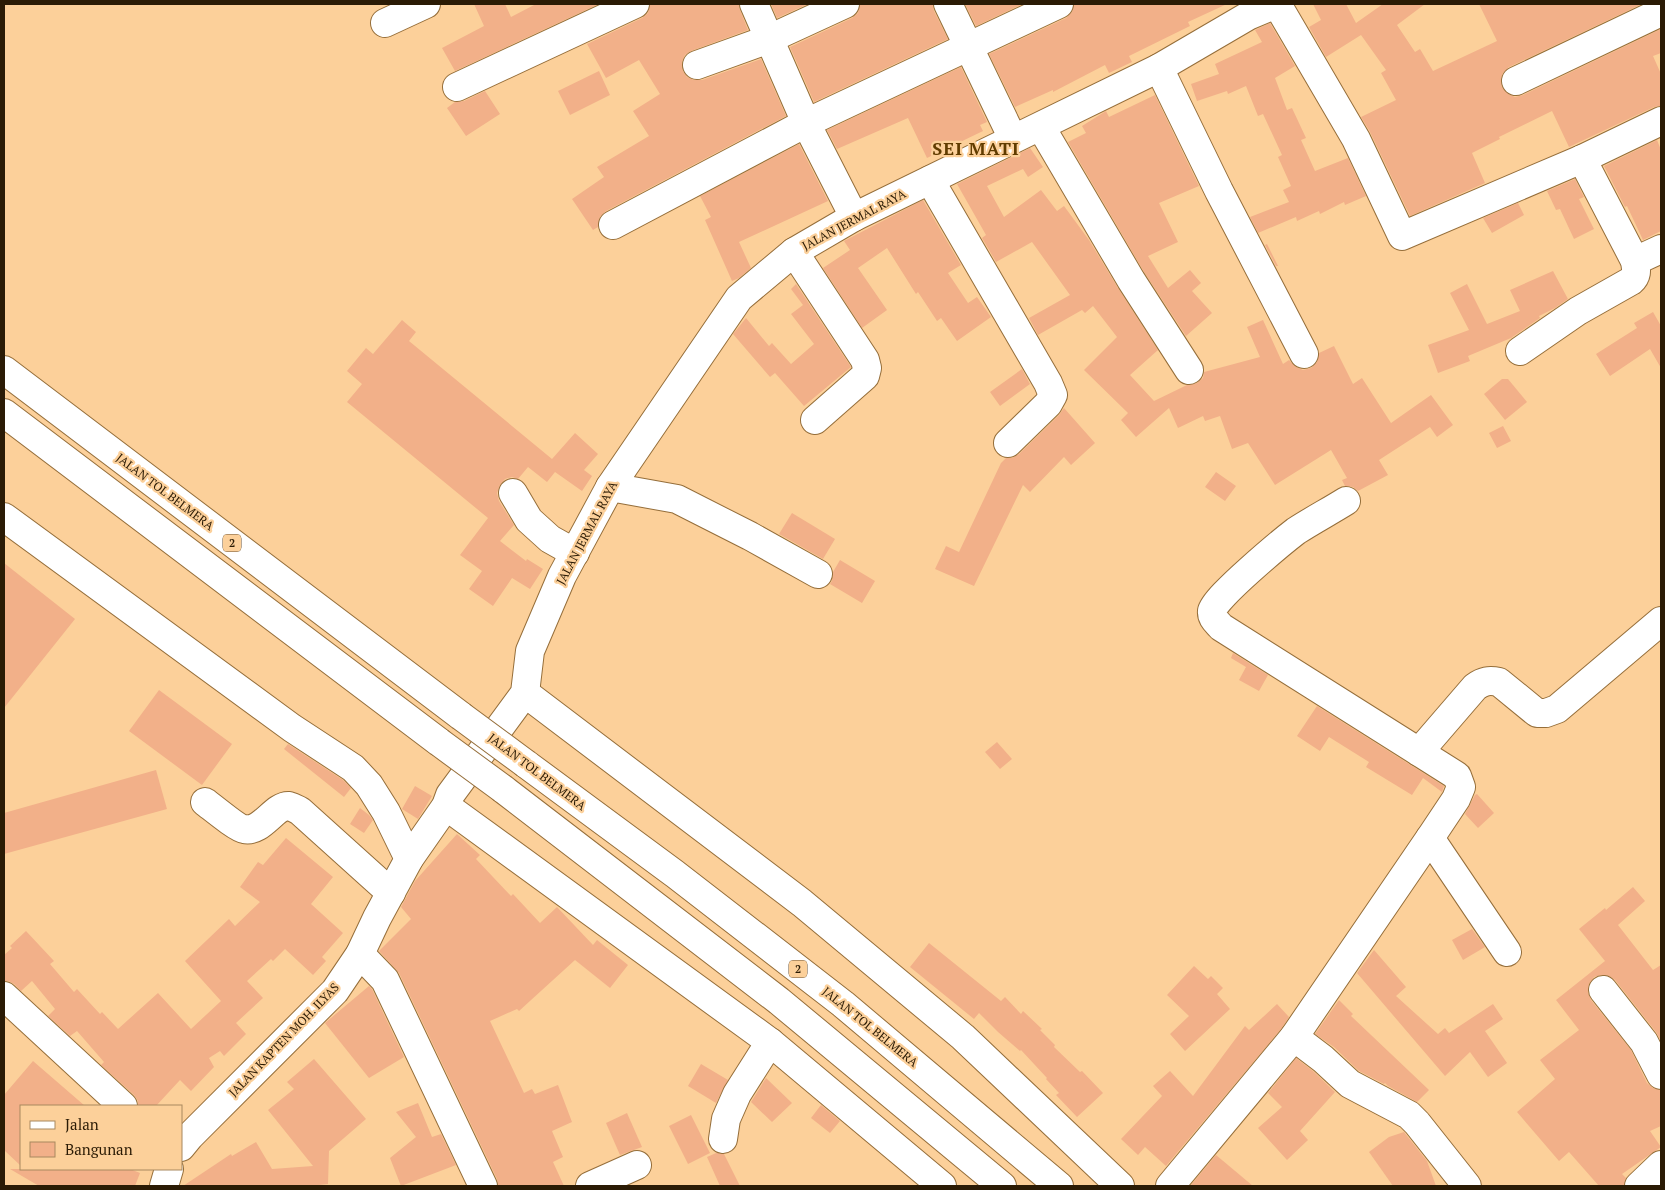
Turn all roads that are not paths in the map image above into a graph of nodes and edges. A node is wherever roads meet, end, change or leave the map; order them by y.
1 (426, 4) edge
2 (635, 4) edge
3 (754, 4) edge
4 (845, 4) edge
5 (948, 4) edge
6 (1059, 4) edge
7 (1276, 4) edge
8 (1245, 10) edge
9 (1661, 12) edge
10 (385, 23) dead end
11 (769, 39) junction
12 (969, 46) junction
13 (697, 65) dead end
14 (1159, 68) junction
15 (1516, 81) dead end
16 (457, 87) dead end
17 (1661, 121) edge
18 (806, 123) junction
19 (1041, 127) junction
20 (1012, 139) junction
21 (1582, 159) junction
22 (930, 180) junction
23 (854, 217) junction
24 (614, 225) dead end
25 (1661, 249) edge
26 (794, 252) junction
27 (1635, 262) junction
28 (1520, 351) dead end
29 (1304, 354) dead end
30 (4, 370) edge
31 (1189, 370) dead end
32 (4, 413) edge
33 (815, 420) dead end
34 (1008, 443) dead end
35 (610, 487) junction
36 (513, 493) dead end
37 (1346, 501) dead end
38 (4, 517) edge
39 (575, 553) junction
40 (818, 574) dead end
41 (1661, 621) edge
42 (525, 693) junction
43 (1419, 752) junction
44 (448, 800) junction
45 (206, 802) dead end
46 (1430, 838) junction
47 (409, 860) junction
48 (391, 893) junction
49 (1507, 952) dead end
50 (360, 954) junction
51 (1603, 990) dead end
52 (4, 996) edge
53 (1294, 1038) junction
54 (770, 1042) junction
55 (1661, 1074) edge
56 (122, 1105) edge
57 (724, 1139) dead end
58 (182, 1146) edge
59 (637, 1165) dead end
60 (1661, 1165) edge
61 (169, 1170) edge
62 (164, 1186) edge
63 (483, 1186) edge
64 (590, 1186) edge
65 (942, 1186) edge
66 (1002, 1186) edge
67 (1060, 1186) edge
68 (1120, 1186) edge
69 (1170, 1186) edge
70 (1467, 1186) edge
71 (1639, 1186) edge

1 - 10 main road
2 - 16 main road
3 - 11 main road
4 - 11 main road
5 - 12 main road
6 - 12 main road
7 - 8 main road, JALAN JERMAL RAYA
7 - 21 main road
8 - 14 main road, JALAN JERMAL RAYA
9 - 15 main road
11 - 13 main road
11 - 18 main road
12 - 18 main road
12 - 20 main road
14 - 19 main road, JALAN JERMAL RAYA
14 - 29 main road
17 - 21 main road
18 - 23 main road
18 - 24 main road
19 - 20 main road, JALAN JERMAL RAYA
19 - 31 main road
20 - 22 main road, JALAN JERMAL RAYA
21 - 27 main road
22 - 23 main road, JALAN JERMAL RAYA
22 - 34 main road
23 - 26 main road, JALAN JERMAL RAYA
25 - 27 main road
26 - 33 main road
26 - 35 main road, JALAN JERMAL RAYA
27 - 28 main road
30 - 67 main road, JALAN TOL BELMERA / 2, bridge
32 - 66 main road, bridge
35 - 39 main road, JALAN JERMAL RAYA
35 - 40 main road
36 - 39 main road
37 - 43 main road
38 - 47 main road
39 - 42 main road, JALAN JERMAL RAYA
41 - 43 main road
42 - 44 main road, JALAN KAPTEN MOH. ILYAS
42 - 68 main road
43 - 46 main road
44 - 47 main road, JALAN KAPTEN MOH. ILYAS
44 - 54 main road
45 - 48 main road
46 - 49 main road
46 - 53 main road
47 - 48 main road, JALAN KAPTEN MOH. ILYAS
48 - 50 main road, JALAN KAPTEN MOH. ILYAS
50 - 58 main road, JALAN KAPTEN MOH. ILYAS
50 - 63 main road
51 - 55 main road
52 - 56 main road
53 - 69 main road
53 - 70 main road
54 - 57 main road
54 - 65 main road
59 - 64 main road
60 - 71 main road
61 - 62 main road

